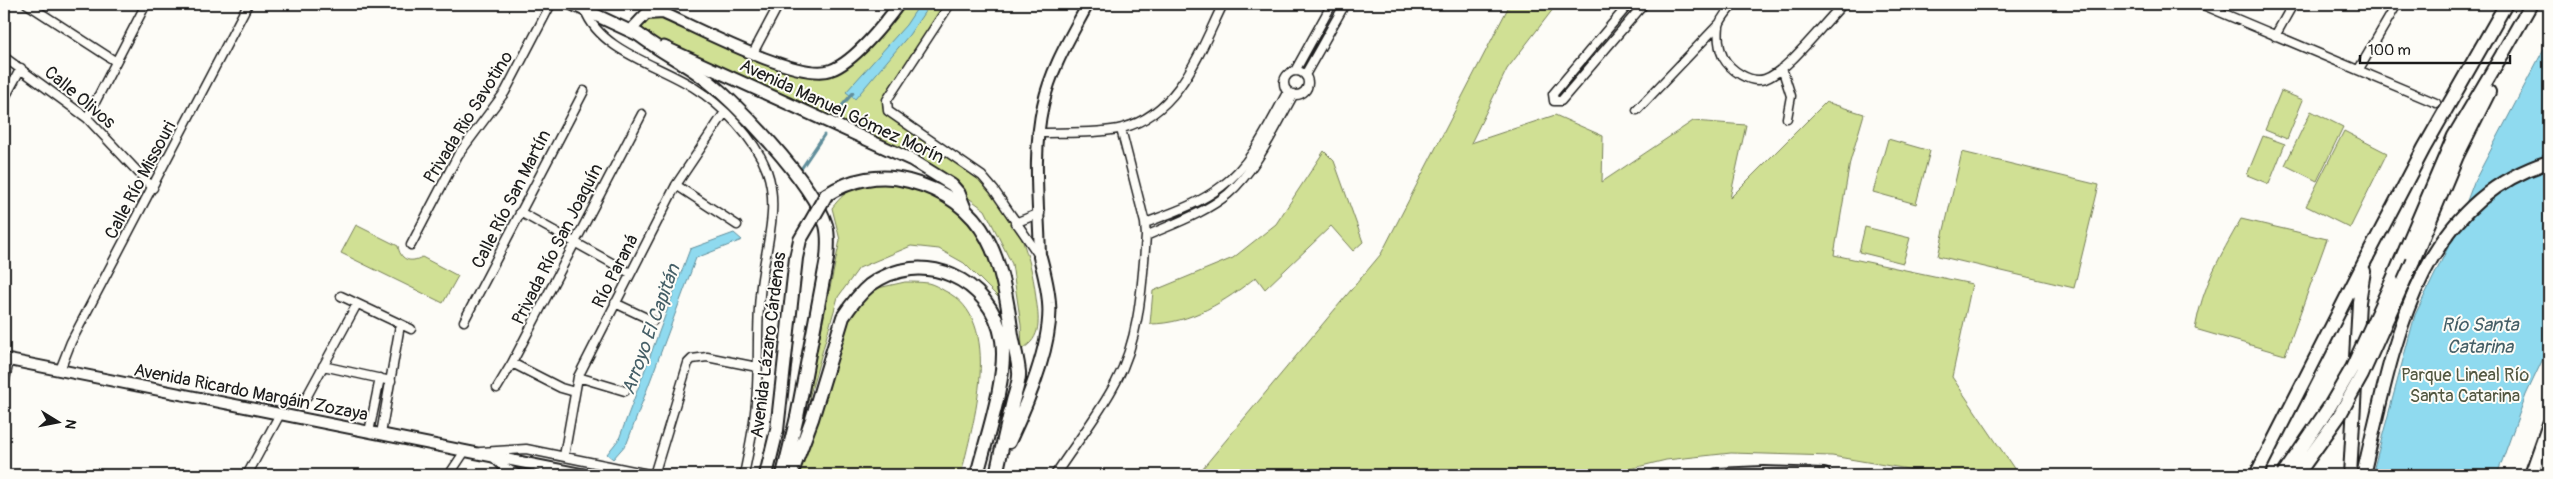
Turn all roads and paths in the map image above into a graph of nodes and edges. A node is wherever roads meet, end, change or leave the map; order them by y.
1 (27, 4) edge
2 (146, 4) edge
3 (248, 4) edge
4 (550, 4) edge
5 (572, 4) edge
6 (652, 4) edge
7 (779, 4) edge
8 (899, 4) edge
9 (950, 4) edge
10 (1088, 4) edge
11 (1223, 4) edge
12 (1332, 4) edge
13 (1345, 4) edge
14 (1629, 4) edge
15 (1644, 4) edge
16 (1733, 4) edge
17 (1842, 4) edge
18 (2201, 4) edge
19 (2293, 4) edge
20 (2396, 4) edge
21 (2506, 4) edge
22 (2532, 4) edge
23 (585, 10) junction
24 (646, 14) junction
25 (1719, 24) junction
26 (634, 33) junction
27 (2275, 36) junction
28 (753, 53) junction
29 (2503, 53) junction
30 (4, 56) edge
31 (115, 61) junction
32 (21, 68) junction
33 (1782, 68) junction
34 (2359, 69) junction
35 (1295, 71) junction
36 (1305, 75) junction
37 (584, 91) dead end
38 (1291, 93) junction
39 (4, 99) edge
40 (2436, 103) dead end
41 (1637, 110) dead end
42 (725, 112) junction
43 (642, 114) dead end
44 (87, 118) junction
45 (1787, 118) dead end
46 (1120, 129) junction
47 (1037, 133) junction
48 (2549, 162) edge
49 (676, 185) junction
50 (153, 188) junction
51 (965, 208) junction
52 (520, 212) junction
53 (1040, 213) junction
54 (1015, 223) junction
55 (1145, 223) junction
56 (737, 225) dead end
57 (1146, 236) junction
58 (574, 243) junction
59 (411, 246) dead end
60 (1040, 257) junction
61 (2367, 257) junction
62 (630, 273) junction
63 (341, 296) dead end
64 (615, 303) junction
65 (358, 304) junction
66 (464, 321) dead end
67 (653, 321) dead end
68 (400, 324) junction
69 (411, 329) dead end
70 (6, 360) edge
71 (512, 363) junction
72 (323, 366) junction
73 (757, 367) junction
74 (60, 370) junction
75 (578, 377) junction
76 (380, 378) junction
77 (391, 380) junction
78 (4, 385) edge
79 (497, 388) dead end
80 (625, 391) dead end
81 (575, 392) junction
82 (306, 398) dead end
83 (280, 414) junction
84 (2549, 424) edge
85 (369, 432) junction
86 (380, 434) junction
87 (464, 451) junction
88 (476, 453) junction
89 (492, 456) junction
90 (564, 456) junction
91 (2549, 462) edge
92 (997, 470) edge
93 (247, 475) edge
94 (449, 475) edge
95 (519, 475) edge
96 (583, 475) edge
97 (653, 475) edge
98 (744, 475) edge
99 (766, 475) edge
100 (783, 475) edge
101 (791, 475) edge
102 (978, 475) edge
103 (1054, 475) edge
104 (1717, 475) edge
105 (1824, 475) edge
106 (2256, 475) edge
107 (2283, 475) edge
108 (2296, 475) edge
109 (2350, 475) edge
110 (2363, 475) edge
111 (2531, 475) edge
112 (2544, 475) edge

1 - 31 street
2 - 31 street
3 - 50 street, Calle Río Missouri
4 - 59 street, Privada Rio Savotino
5 - 23 main road, Avenida Manuel Gómez Morín
6 - 24 street
7 - 28 street
8 - 28 street
9 - 54 street
10 - 47 street
11 - 46 street
12 - 35 street
13 - 36 street
14 - 15 street
16 - 25 street
17 - 33 street
18 - 27 street
19 - 27 street
20 - 34 street
21 - 61 main road
22 - 29 main road
23 - 26 main road, Avenida Manuel Gómez Morín
23 - 42 street
24 - 26 street
24 - 28 street
25 - 33 street
25 - 41 street
26 - 51 main road, Avenida Manuel Gómez Morín
26 - 100 main road
27 - 34 street
29 - 107 main road, bridge
29 - 108 main road, bridge
30 - 32 street, Calle Olivos
31 - 44 street
32 - 39 street
32 - 44 street, Calle Olivos
33 - 45 street
34 - 40 street
35 - 36 street
35 - 38 street
36 - 38 street
37 - 52 street, Calle Río San Martín
38 - 55 street
38 - 57 street
42 - 49 street, Río Paraná
42 - 73 street
43 - 58 street, Privada Río San Joaquín
44 - 50 street, Calle Olivos
46 - 47 street
46 - 55 street
47 - 53 street
48 - 110 main road
49 - 56 street
49 - 62 street, Río Paraná
50 - 74 street, Calle Río Missouri
51 - 92 main road, Avenida Manuel Gómez Morín
51 - 99 main road, Avenida Lázaro Cárdenas, bridge
52 - 58 street
52 - 66 street, Calle Río San Martín
53 - 54 street
53 - 60 street
54 - 60 street
55 - 57 street
57 - 103 street
58 - 62 street
58 - 71 street, Privada Río San Joaquín
60 - 92 main road
61 - 106 main road
61 - 109 main road
62 - 64 street, Río Paraná
63 - 65 street
64 - 67 street
64 - 75 street, Río Paraná
65 - 68 street
65 - 72 street
68 - 69 street
68 - 77 street
70 - 74 street, Avenida Ricardo Margáin Zozaya
70 - 78 street
71 - 79 street, Privada Río San Joaquín
71 - 81 street
72 - 76 street
72 - 82 street
73 - 97 street
73 - 98 street
74 - 83 street, Avenida Ricardo Margáin Zozaya
75 - 80 street
75 - 81 street, Río Paraná
76 - 77 street
76 - 85 street
77 - 86 street
81 - 90 street, Río Paraná
83 - 85 street, Avenida Ricardo Margáin Zozaya
83 - 93 street
84 - 111 main road
85 - 86 street, Avenida Ricardo Margáin Zozaya
86 - 87 street, Avenida Ricardo Margáin Zozaya
87 - 88 street, Avenida Ricardo Margáin Zozaya
87 - 94 street
88 - 89 street, Avenida Ricardo Margáin Zozaya
88 - 90 street
89 - 95 street, Avenida Ricardo Margáin Zozaya
89 - 96 street, Avenida Ricardo Margáin Zozaya
90 - 97 street
91 - 112 main road
101 - 102 main road
104 - 105 main road

